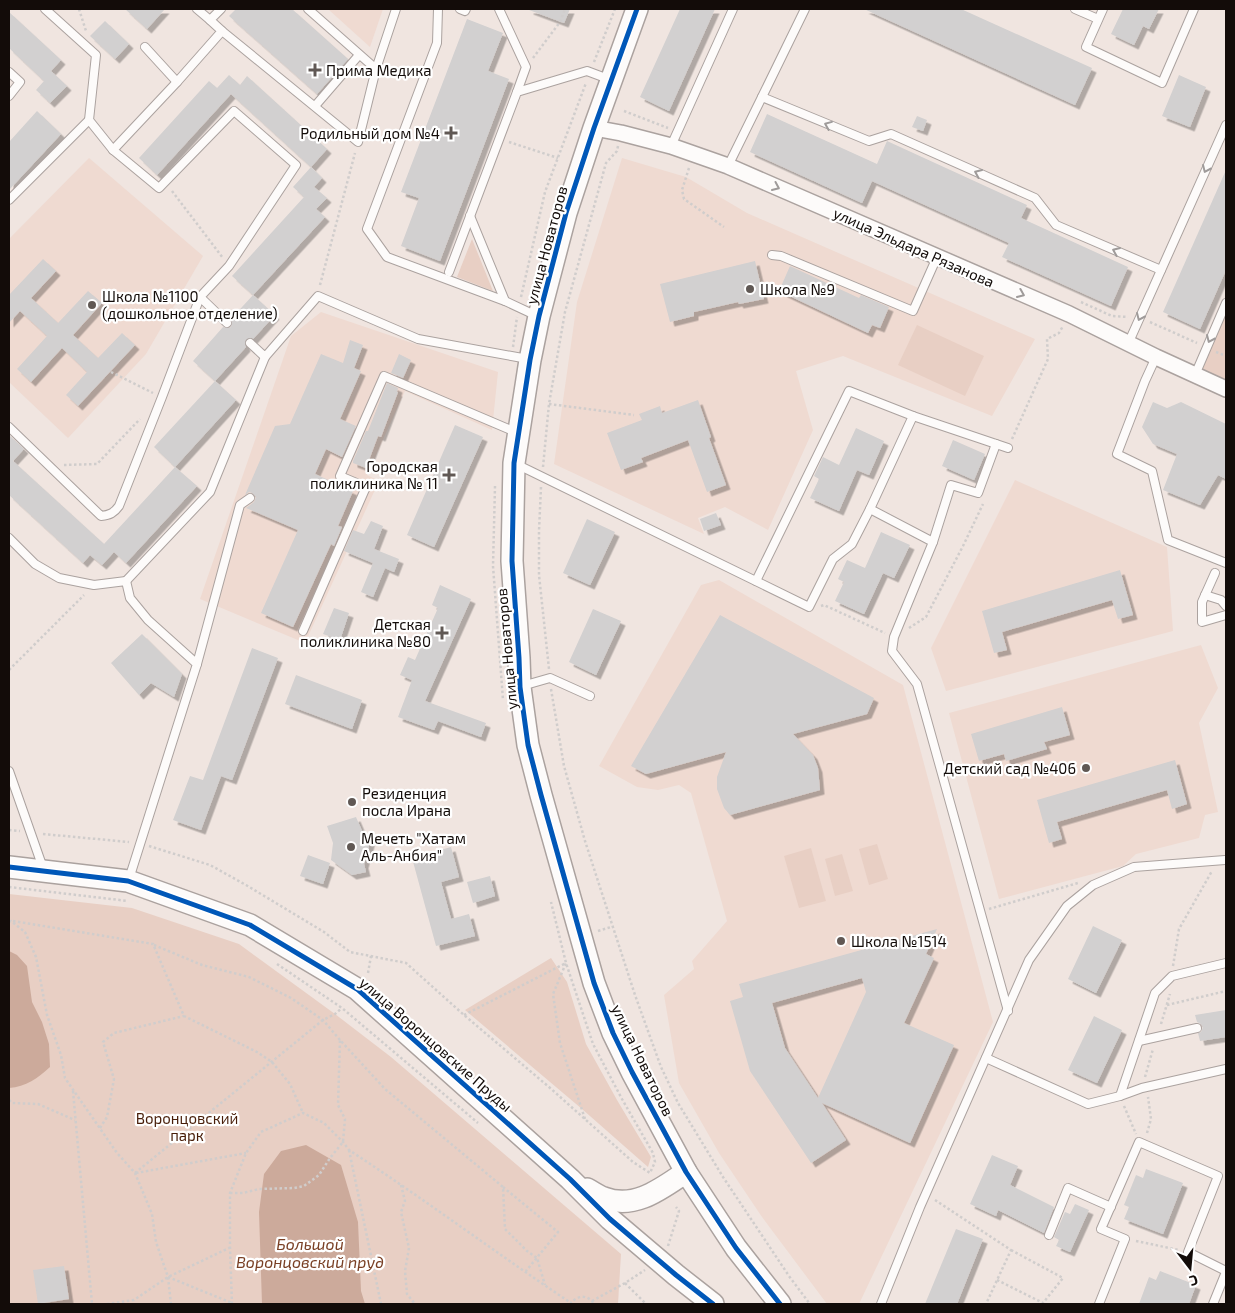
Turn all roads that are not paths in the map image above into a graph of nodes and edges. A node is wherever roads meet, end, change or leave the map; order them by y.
1 (45, 9) edge
2 (198, 9) edge
3 (221, 9) edge
4 (308, 9) edge
5 (396, 9) edge
6 (438, 9) edge
7 (460, 9) edge
8 (466, 9) edge
9 (499, 9) edge
10 (637, 9) edge
11 (733, 9) edge
12 (805, 9) edge
13 (1075, 9) edge
14 (1103, 9) edge
15 (1194, 9) edge
16 (1098, 19) junction
17 (210, 20) junction
18 (222, 31) junction
19 (145, 47) dead end
20 (359, 55) junction
21 (376, 69) junction
22 (9, 72) edge
23 (611, 80) junction
24 (177, 82) junction
25 (517, 92) junction
26 (9, 96) edge
27 (762, 97) junction
28 (315, 106) junction
29 (89, 120) junction
30 (1226, 125) edge
31 (594, 128) junction
32 (671, 146) junction
33 (113, 150) junction
34 (730, 167) junction
35 (9, 200) edge
36 (470, 216) junction
37 (772, 255) dead end
38 (937, 257) junction
39 (1161, 270) junction
40 (449, 272) dead end
41 (200, 297) junction
42 (505, 301) junction
43 (1226, 303) edge
44 (539, 316) junction
45 (227, 323) dead end
46 (250, 343) dead end
47 (1128, 344) junction
48 (265, 357) junction
49 (1156, 357) junction
50 (530, 360) junction
51 (1195, 375) junction
52 (1226, 389) edge
53 (913, 416) junction
54 (9, 427) edge
55 (518, 434) junction
56 (996, 444) junction
57 (1008, 448) dead end
58 (514, 463) junction
59 (250, 498) dead end
60 (870, 509) junction
61 (9, 538) edge
62 (933, 542) junction
63 (1226, 563) edge
64 (1215, 573) dead end
65 (126, 580) junction
66 (756, 581) junction
67 (1205, 595) junction
68 (1226, 606) edge
69 (1226, 616) edge
70 (303, 631) dead end
71 (197, 664) junction
72 (520, 687) junction
73 (590, 696) dead end
74 (9, 771) edge
75 (1225, 860) road end
76 (9, 867) edge
77 (44, 871) junction
78 (128, 891) junction
79 (1226, 963) edge
80 (1008, 1011) junction
81 (1198, 1028) dead end
82 (1139, 1041) junction
83 (986, 1058) junction
84 (1226, 1069) edge
85 (1120, 1096) junction
86 (686, 1172) junction
87 (570, 1179) junction
88 (1112, 1207) junction
89 (1049, 1234) dead end
90 (1226, 1271) edge
91 (713, 1304) edge
92 (780, 1304) edge
93 (881, 1304) edge
94 (1099, 1304) edge
95 (1213, 1304) edge

1 - 29 lane
2 - 17 lane
3 - 17 lane
4 - 20 lane
5 - 21 lane
6 - 42 lane
7 - 8 lane
9 - 25 lane
10 - 23 street, улица Новаторов
11 - 32 lane
12 - 27 lane
13 - 16 lane
14 - 16 lane
15 - 16 lane
17 - 18 lane
18 - 24 lane
18 - 28 lane
19 - 24 lane
20 - 21 lane
20 - 28 lane
21 - 28 lane
22 - 26 lane
23 - 25 lane
23 - 31 street, улица Новаторов
24 - 33 lane
25 - 36 lane
27 - 34 lane
39 -> 27 lane
29 - 33 lane
29 - 35 lane
30 -> 39 lane
31 - 32 street, улица Эльдара Рязанова
31 - 44 street, улица Новаторов
32 - 34 street, улица Эльдара Рязанова
33 - 41 lane
34 -> 38 street, улица Эльдара Рязанова
36 - 40 lane
36 - 42 lane
37 - 38 lane
38 -> 47 street, улица Эльдара Рязанова
39 -> 47 lane
41 - 45 lane
41 - 54 lane
42 - 44 lane
43 -> 51 lane
44 - 50 street, улица Новаторов
46 - 48 lane
47 - 49 street, улица Эльдара Рязанова
48 - 50 lane
48 - 65 lane
49 - 51 street, улица Эльдара Рязанова
49 - 63 lane
50 - 55 street, улица Новаторов
51 - 52 street, улица Эльдара Рязанова
53 - 56 lane
53 - 60 lane
53 - 66 lane
55 - 58 street, улица Новаторов
55 - 70 lane
56 - 57 lane
56 - 62 lane
58 - 66 lane
58 - 72 street, улица Новаторов
59 - 71 lane
60 - 62 lane
60 - 66 lane
61 - 65 lane
62 - 80 lane
64 - 67 lane
65 - 71 lane
67 - 68 lane
67 - 69 lane
71 - 78 lane
72 - 73 lane
72 - 86 street, улица Новаторов
74 - 77 lane
75 - 80 lane
76 - 77 street, улица Воронцовские Пруды
77 - 78 street, улица Воронцовские Пруды
78 - 87 street, улица Воронцовские Пруды
79 - 82 lane
80 - 83 lane
81 - 82 lane
82 - 85 lane
83 - 85 lane
83 - 93 lane
84 - 85 lane
86 - 87 street, улица Воронцовские Пруды
86 - 92 street, улица Новаторов
87 - 91 street, улица Воронцовские Пруды
88 - 89 lane
88 - 90 lane
88 - 94 lane
90 - 95 lane

